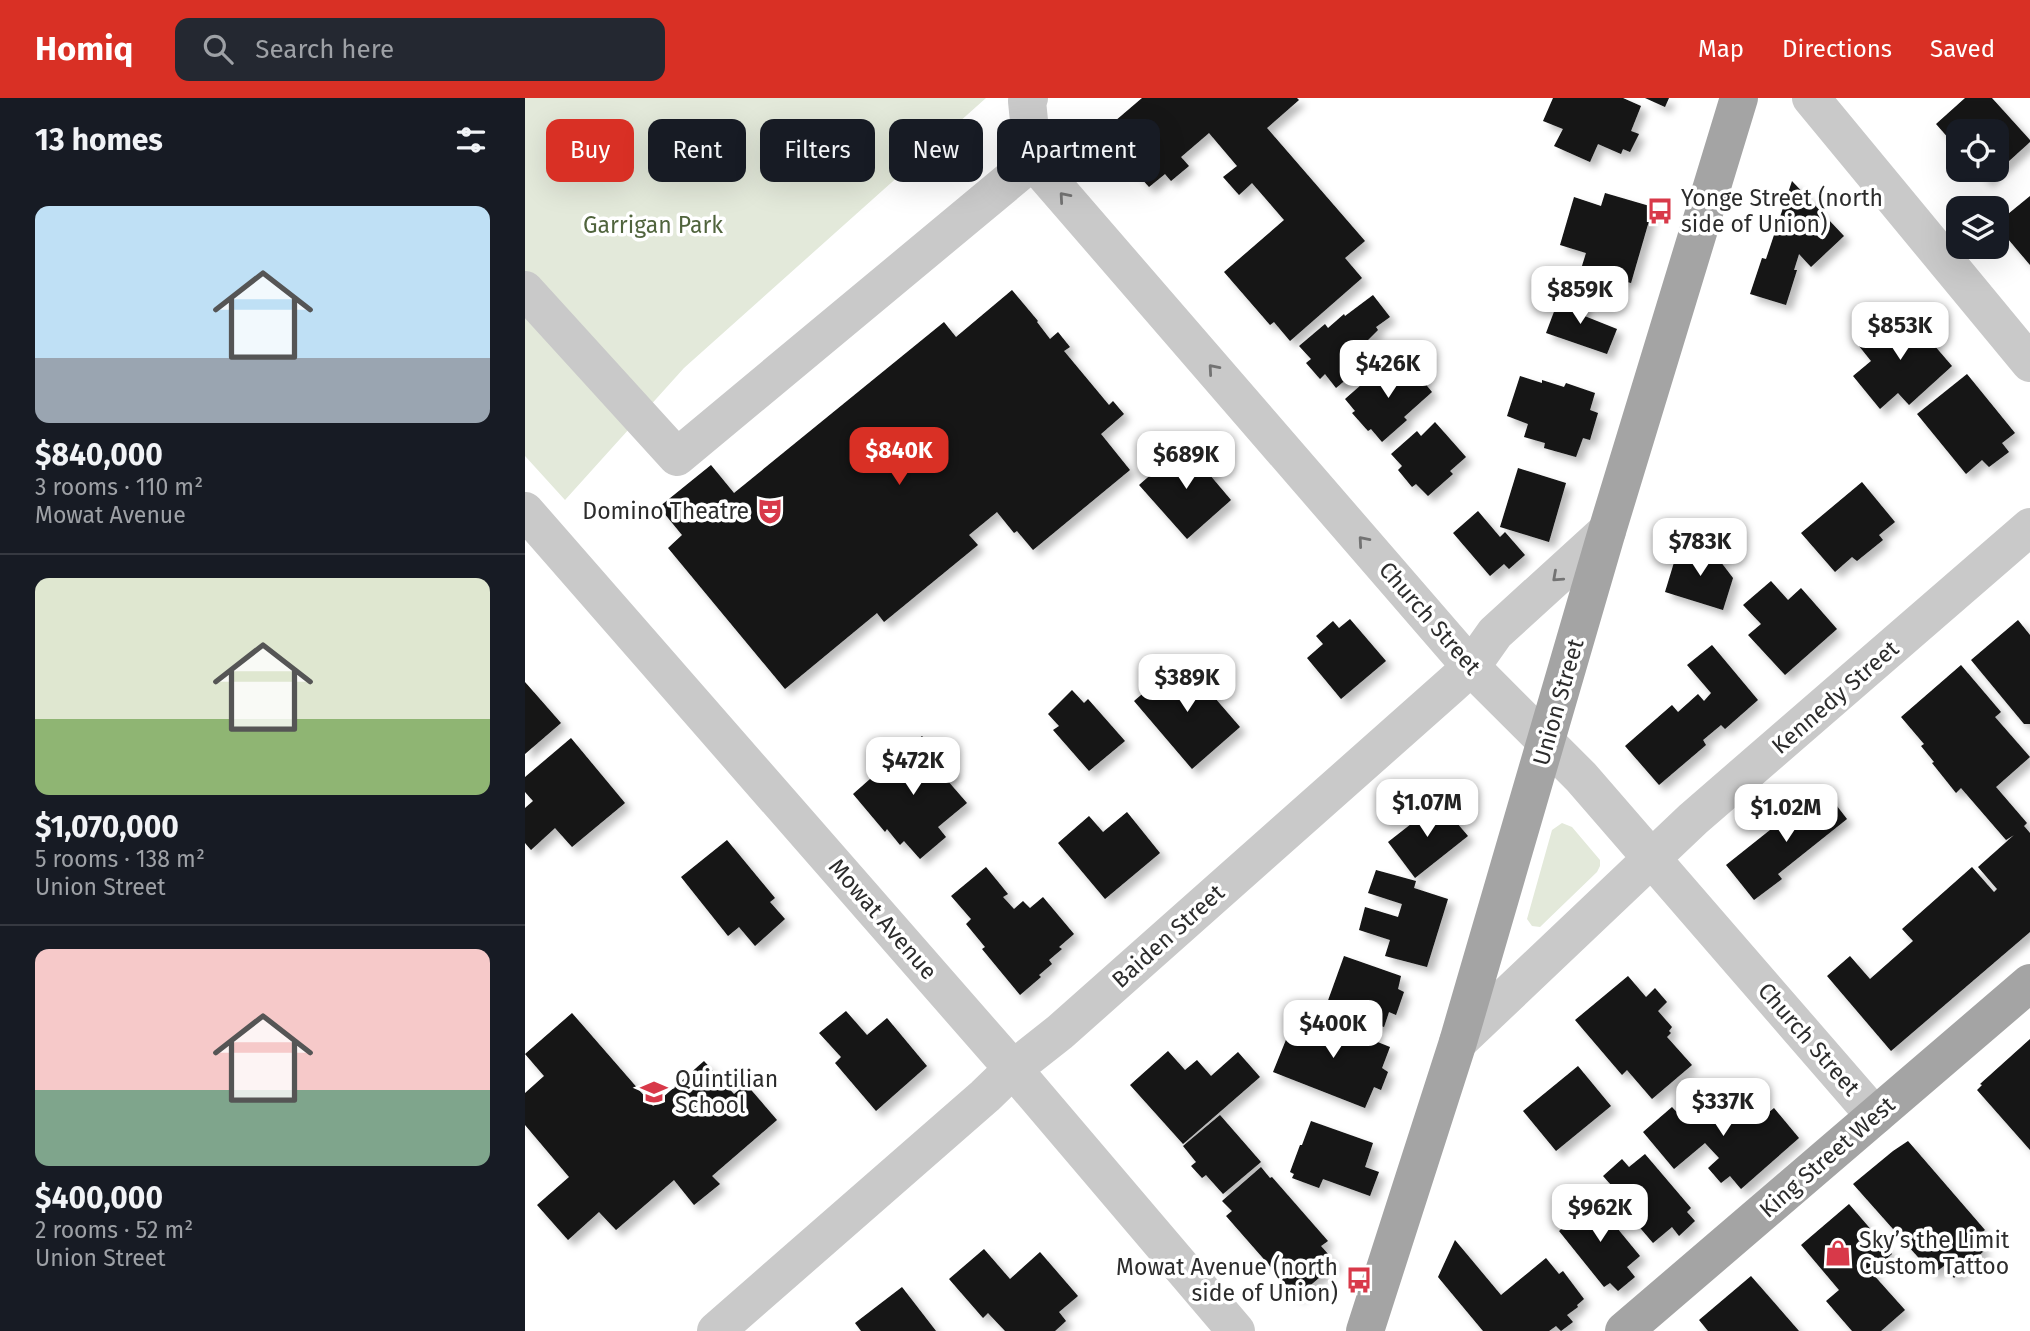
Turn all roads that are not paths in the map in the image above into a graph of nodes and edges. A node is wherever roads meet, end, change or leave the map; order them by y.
1 (1029, 98) edge
2 (1739, 98) edge
3 (1811, 98) edge
4 (1029, 119) edge
5 (1008, 182) edge
6 (1051, 182) edge
7 (525, 290) edge
8 (2030, 363) edge
9 (528, 521) edge
10 (2030, 527) edge
11 (1608, 531) junction
12 (1471, 667) junction
13 (1546, 742) junction
14 (1652, 858) junction
15 (2030, 983) edge
16 (1458, 1042) junction
17 (1013, 1069) junction
18 (1875, 1116) junction
19 (1371, 1322) edge
20 (716, 1331) edge
21 (1236, 1331) edge
22 (1624, 1331) edge

1 - 4 street
2 - 11 main road, Union Street
3 - 8 street
5 - 7 street
12 -> 6 street, Church Street
9 - 17 street, Mowat Avenue
10 - 14 street, Kennedy Street
11 -> 12 street, Baiden Street
11 - 13 main road, Union Street
12 - 13 street, Church Street
12 - 17 street, Baiden Street
13 - 14 street, Church Street
13 - 16 main road, Union Street
14 - 16 street, Kennedy Street
14 - 18 street, Church Street
15 - 18 main road, King Street West
16 - 19 main road, Union Street
17 - 20 street, Baiden Street
17 - 21 street, Mowat Avenue
18 - 22 main road, King Street West

